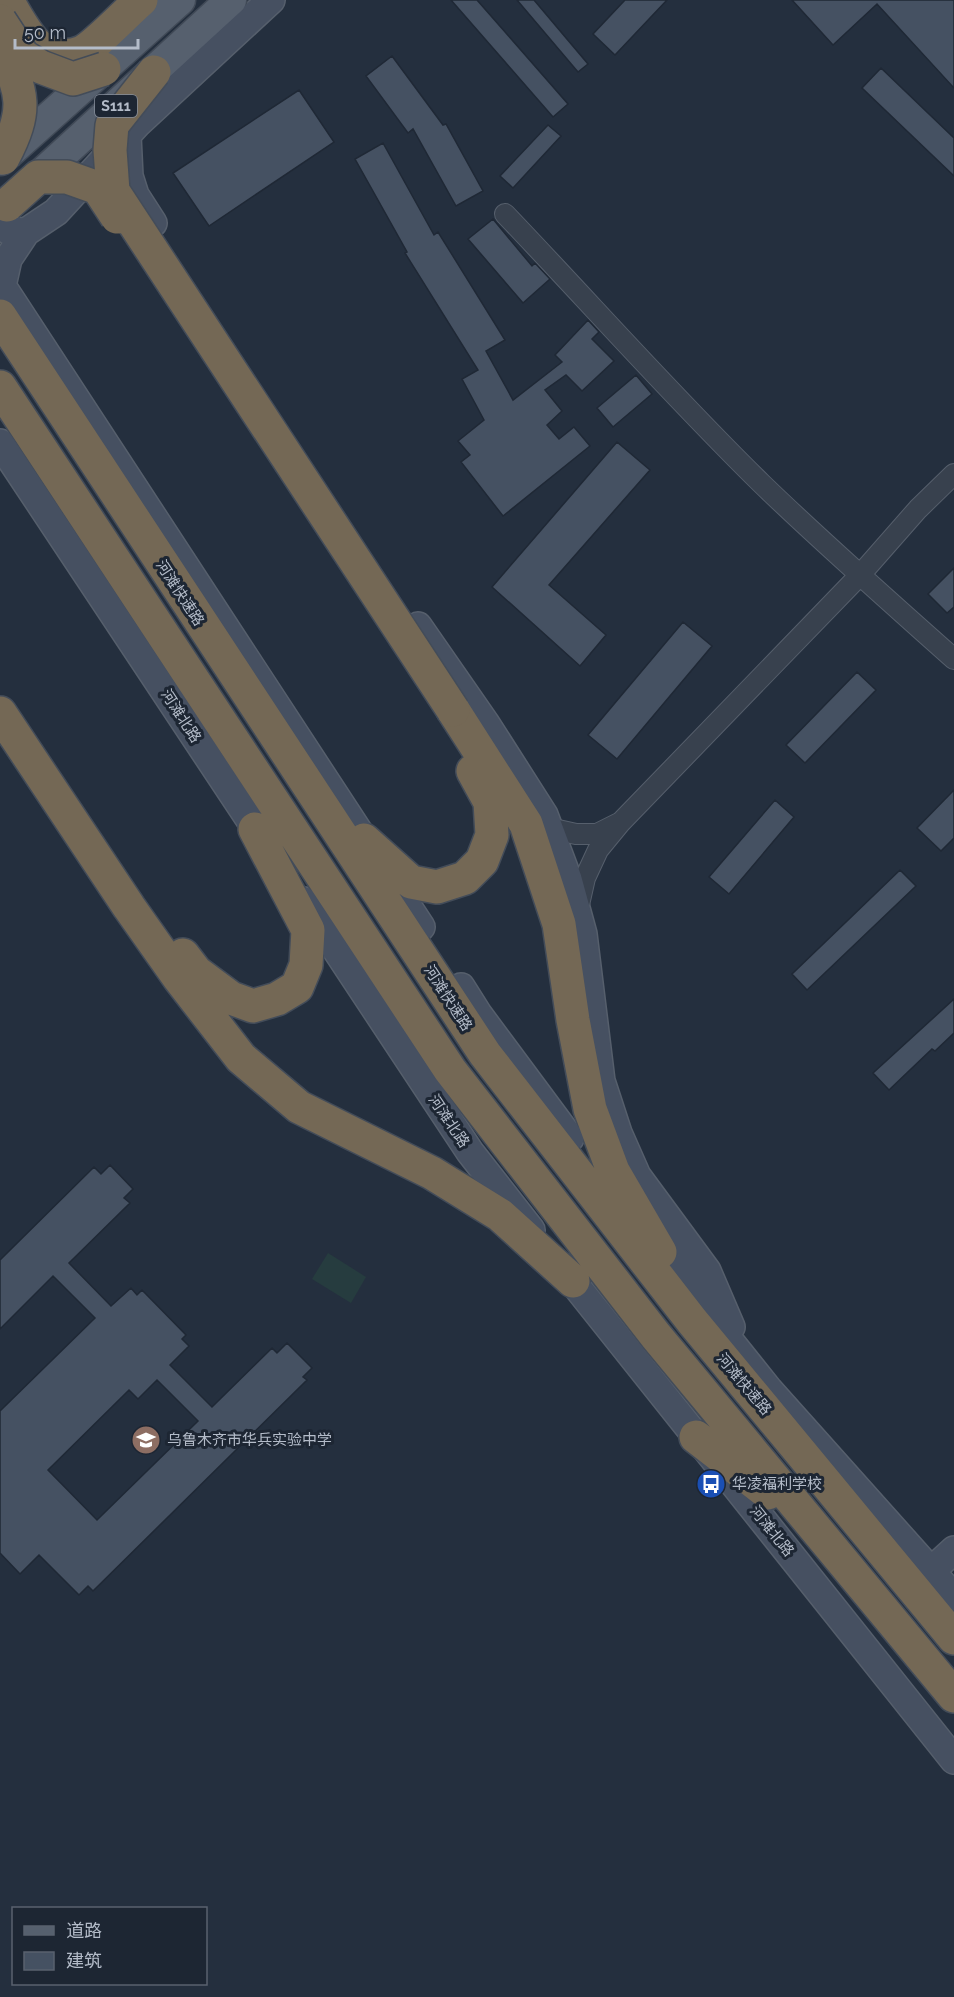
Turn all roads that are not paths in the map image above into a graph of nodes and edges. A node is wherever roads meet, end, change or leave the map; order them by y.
1 (7, 0) edge
2 (141, 0) edge
3 (180, 0) edge
4 (231, 0) edge
5 (271, 0) edge
6 (0, 21) edge
7 (0, 46) edge
8 (71, 56) junction
9 (104, 69) junction
10 (154, 72) junction
11 (0, 100) edge
12 (128, 135) junction
13 (2, 160) edge
14 (2, 214) edge
15 (505, 214) dead end
16 (26, 232) junction
17 (1, 295) edge
18 (0, 387) edge
19 (0, 443) edge
20 (954, 474) edge
21 (860, 575) junction
22 (954, 658) edge
23 (0, 685) edge
24 (0, 713) edge
25 (446, 715) junction
26 (621, 822) junction
27 (549, 828) junction
28 (255, 829) junction
29 (364, 840) junction
30 (138, 907) junction
31 (577, 912) junction
32 (663, 1257) junction
33 (573, 1281) junction
34 (745, 1359) junction
35 (769, 1390) junction
36 (696, 1437) junction
37 (822, 1536) junction
38 (881, 1550) junction
39 (954, 1550) edge
40 (945, 1579) edge
41 (954, 1638) edge
42 (954, 1696) edge
43 (954, 1760) edge

1 - 8 highway
2 - 8 highway
3 - 9 main road, S111
4 - 10 main road, S111
5 - 12 street
6 - 9 highway, bridge
7 - 13 highway, bridge
8 - 11 street
9 - 13 main road, S111, bridge
10 - 14 main road, S111, bridge
10 - 25 highway, bridge
12 - 16 street
12 - 27 street
14 - 16 street
14 - 25 highway, bridge
15 - 21 street
16 - 17 street
17 - 29 street
17 - 38 highway, 河滩快速路
18 - 37 highway
19 - 28 street, 河滩北路
20 - 21 street
21 - 22 street
21 - 26 street
23 - 30 highway
24 - 30 highway
25 - 29 highway
25 - 32 highway
26 - 27 street
26 - 31 street
27 - 31 street
28 - 30 highway
28 - 33 street, 河滩北路
29 - 32 street
30 - 33 highway
31 - 34 street
32 - 34 street
33 - 36 street, 河滩北路
34 - 35 street
35 - 38 highway
35 - 40 street
36 - 37 highway
36 - 43 street, 河滩北路
37 - 42 highway
38 - 41 highway, 河滩快速路
39 - 40 street

